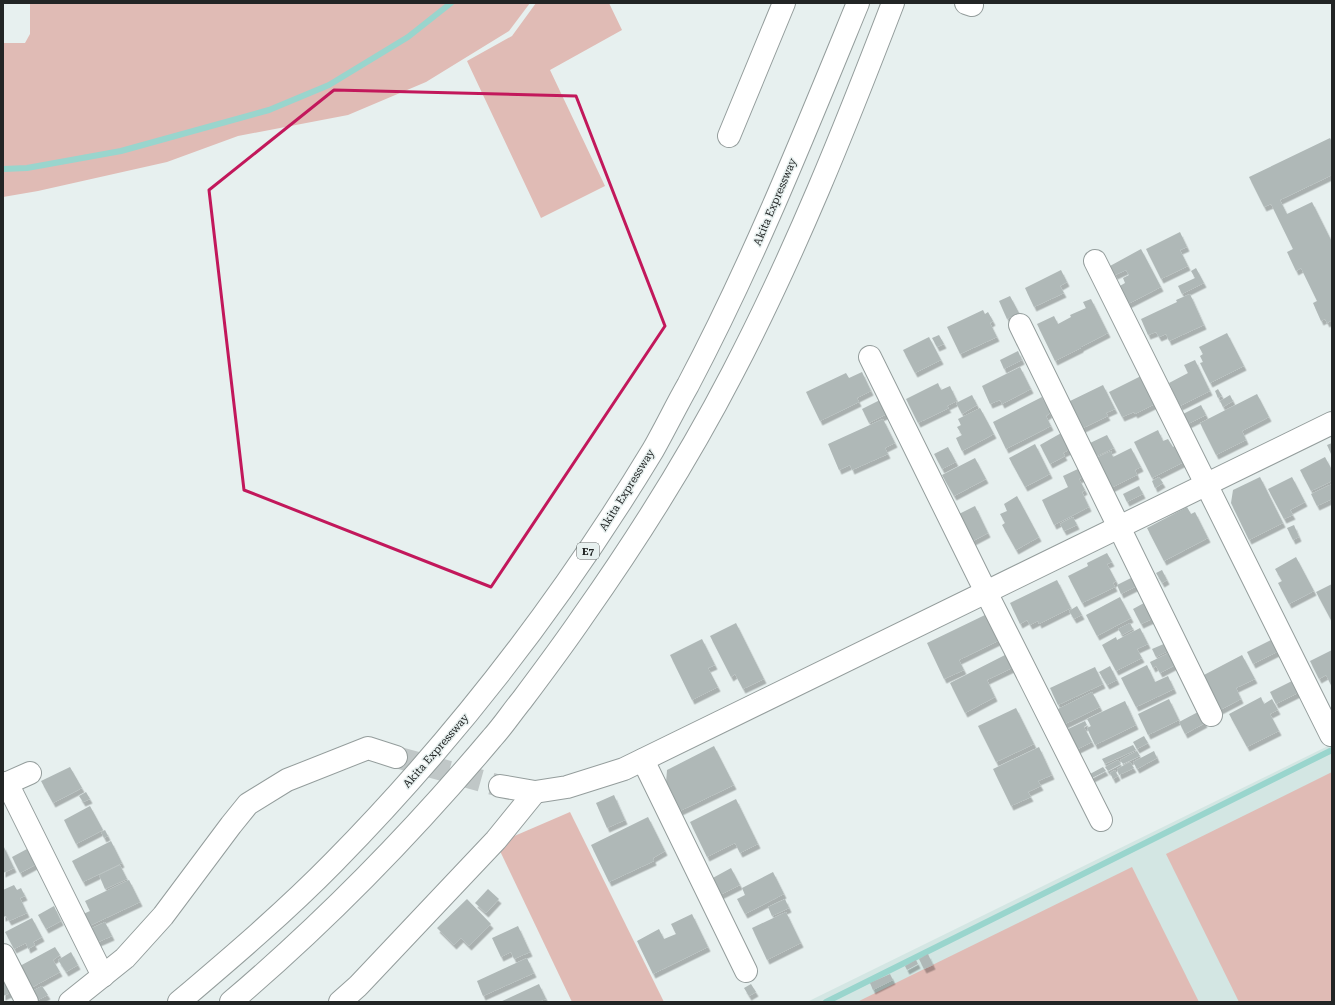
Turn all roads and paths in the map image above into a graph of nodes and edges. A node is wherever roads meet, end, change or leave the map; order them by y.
1 (784, 3) edge
2 (858, 3) edge
3 (893, 3) edge
4 (729, 136) dead end
5 (1095, 261) dead end
6 (1020, 325) dead end
7 (870, 357) dead end
8 (1332, 423) edge
9 (1207, 485) junction
10 (1119, 527) junction
11 (986, 592) junction
12 (1211, 715) dead end
13 (1331, 735) edge
14 (396, 757) tunnel mouth
15 (643, 760) junction
16 (30, 773) dead end
17 (5, 784) edge
18 (500, 786) tunnel mouth
19 (535, 792) junction
20 (1101, 820) dead end
21 (3, 955) edge
22 (746, 971) dead end
23 (103, 976) junction
24 (27, 1002) edge
25 (70, 1002) edge
26 (179, 1002) edge
27 (231, 1002) edge
28 (340, 1002) edge

1 - 4 main road
2 - 26 main road, Akita Expressway / E7
3 - 27 main road
5 - 9 main road
6 - 10 main road
7 - 11 main road
8 - 9 main road
9 - 10 main road
9 - 13 main road
10 - 11 main road
10 - 12 main road
11 - 15 main road
11 - 20 main road
14 - 23 main road
15 - 19 main road
15 - 22 main road
16 - 17 main road
17 - 23 main road
18 - 19 main road
19 - 28 main road
21 - 24 main road
23 - 25 main road

